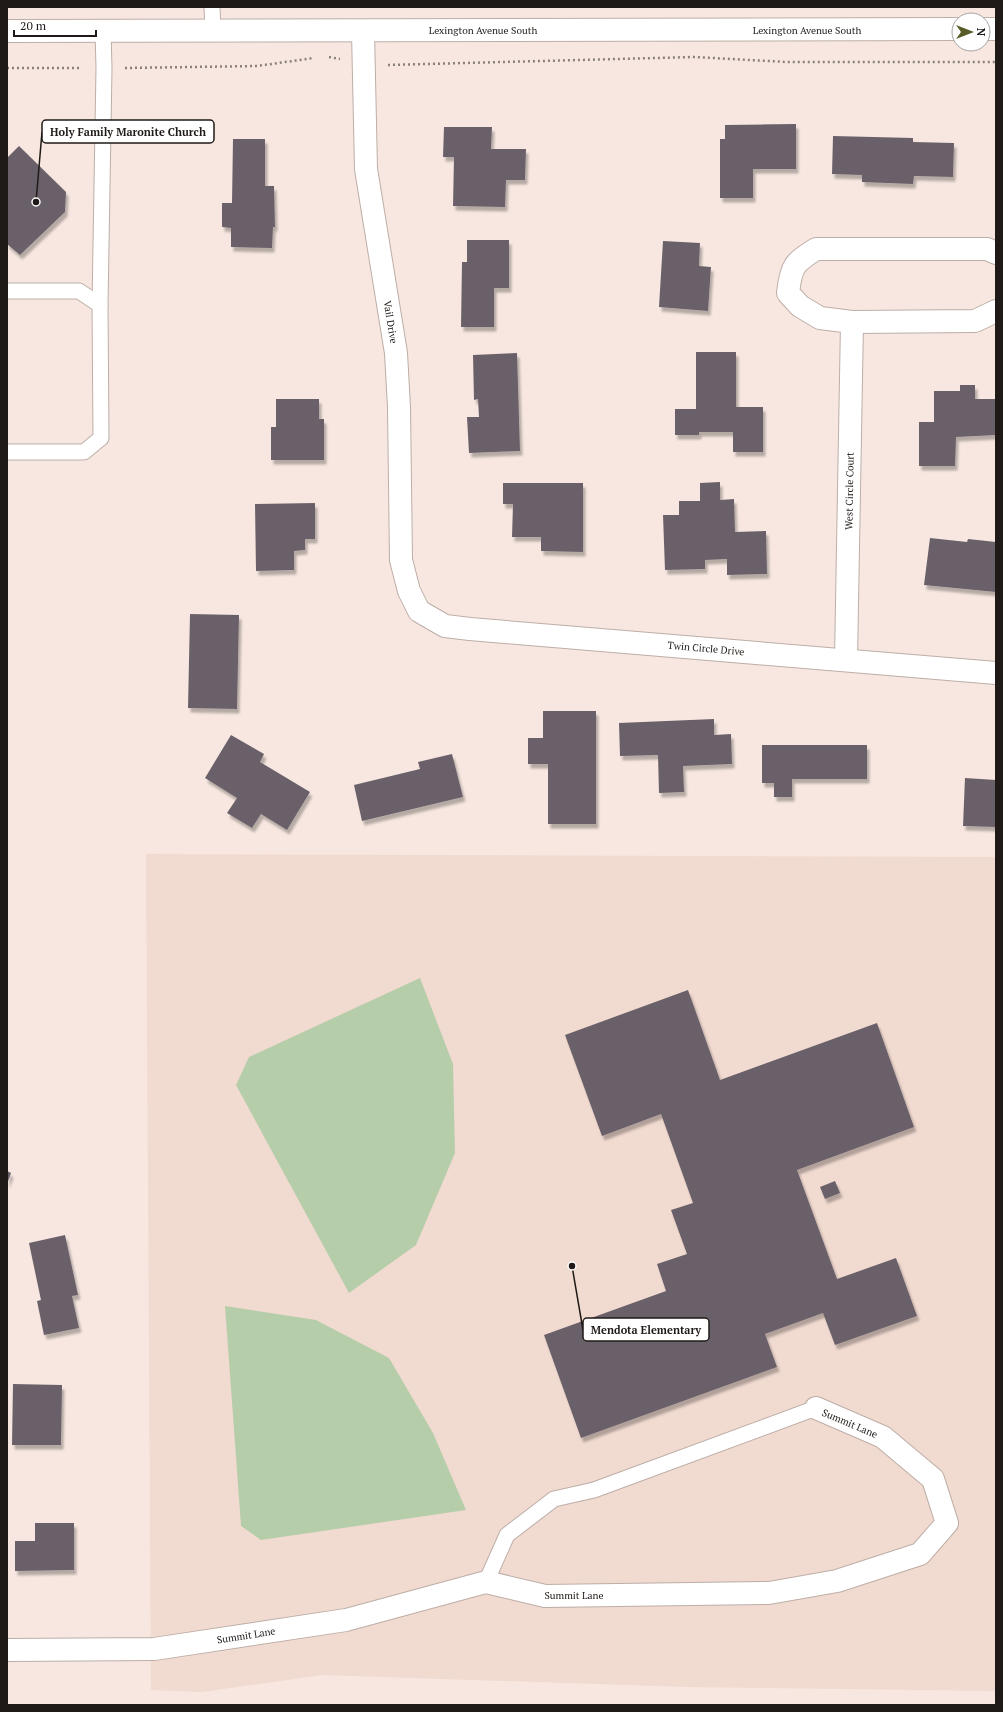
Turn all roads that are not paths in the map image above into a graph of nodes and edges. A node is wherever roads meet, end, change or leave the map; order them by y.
1 (212, 7) edge
2 (951, 29) edge
3 (363, 30) junction
4 (7, 31) edge
5 (103, 31) junction
6 (213, 31) junction
7 (996, 252) edge
8 (7, 291) edge
9 (100, 304) junction
10 (996, 311) edge
11 (852, 322) junction
12 (7, 452) edge
13 (419, 611) joint
14 (846, 660) junction
15 (996, 673) edge
16 (816, 1408) joint
17 (486, 1582) junction
18 (7, 1650) edge

1 - 6 lane
2 - 3 street, Lexington Avenue South
3 - 6 street, Lexington Avenue South
3 - 13 street, Vail Drive
4 - 5 street, Lexington Avenue South
5 - 6 street, Lexington Avenue South
5 - 9 lane
7 - 11 street
8 - 9 lane
9 - 12 lane
10 - 11 street
11 - 14 street, West Circle Court
13 - 14 street, Twin Circle Drive
14 - 15 street, Twin Circle Drive
16 - 17 lane
16 - 17 street, Summit Lane
17 - 18 street, Summit Lane

